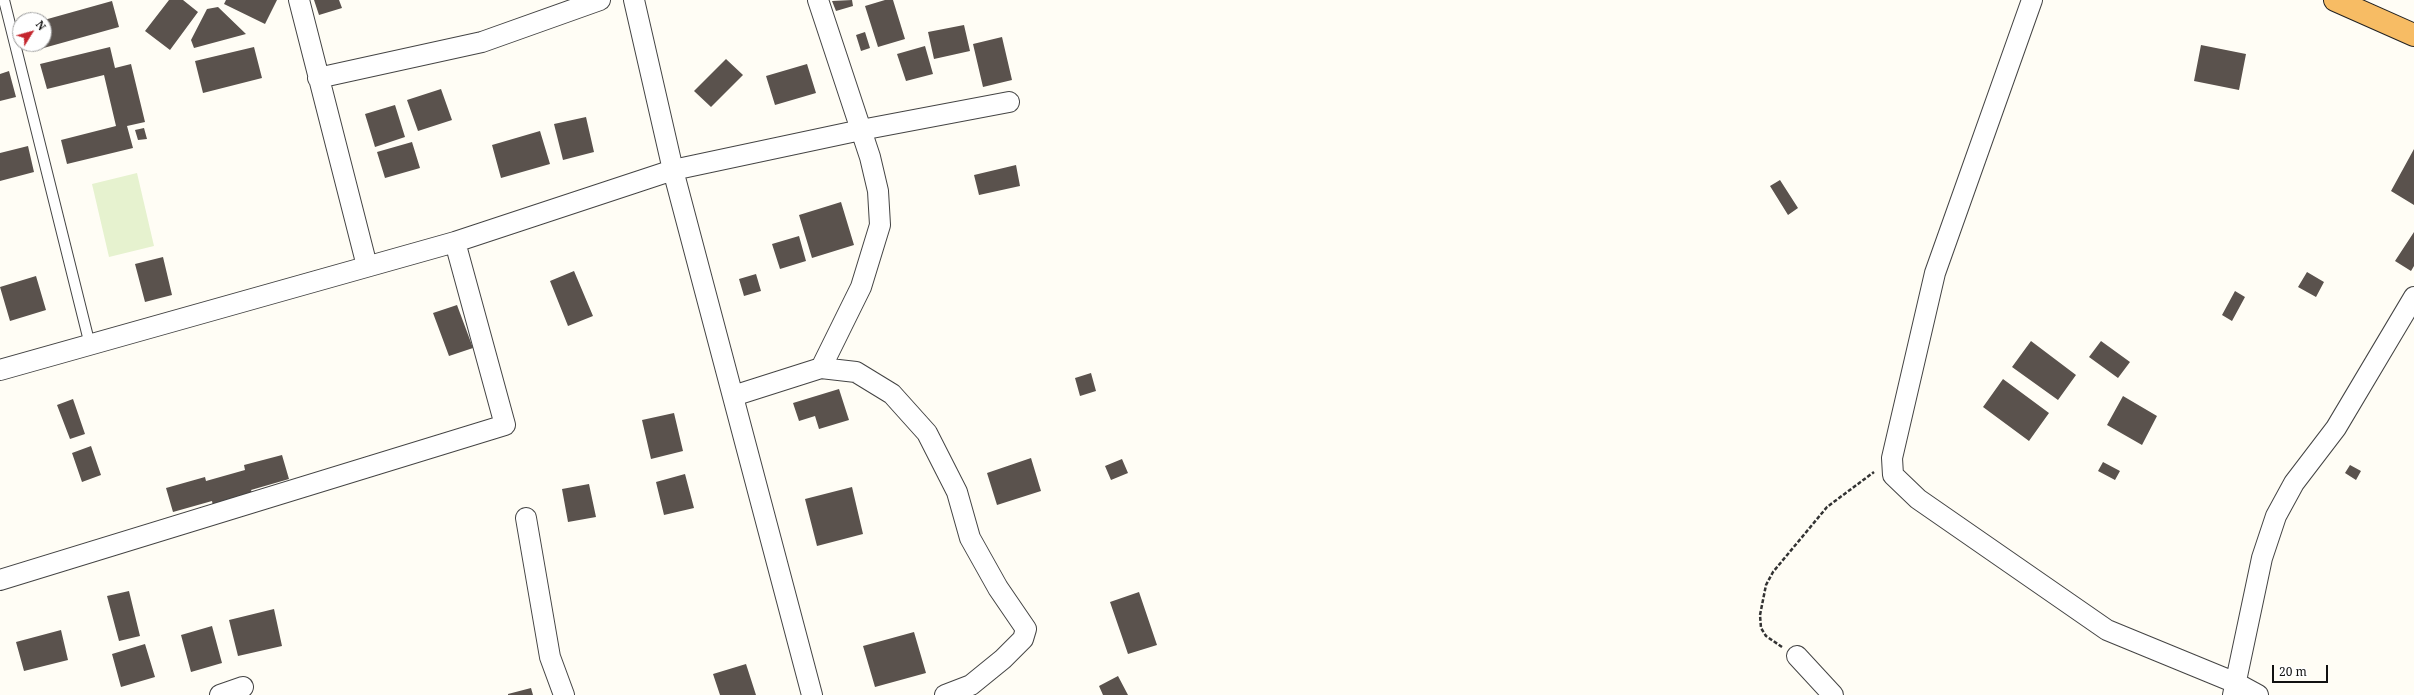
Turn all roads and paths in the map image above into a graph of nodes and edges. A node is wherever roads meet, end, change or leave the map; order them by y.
1 (4, 0) edge
2 (299, 0) edge
3 (600, 0) edge
4 (634, 0) edge
5 (818, 0) edge
6 (2032, 0) edge
7 (2335, 0) edge
8 (2414, 35) edge
9 (318, 78) junction
10 (1008, 102) dead end
11 (861, 130) junction
12 (673, 170) junction
13 (455, 242) junction
14 (367, 266) junction
15 (2413, 301) edge
16 (90, 345) junction
17 (821, 368) junction
18 (0, 370) edge
19 (733, 396) junction
20 (1892, 458) junction
21 (526, 518) dead end
22 (0, 580) edge
23 (1797, 656) joint
24 (243, 687) dead end
25 (2235, 689) edge
26 (220, 695) edge
27 (564, 695) edge
28 (812, 695) edge
29 (945, 695) edge
30 (1833, 695) edge
31 (2258, 695) edge

1 - 16 lane
2 - 9 street
3 - 9 street
4 - 12 street
5 - 11 street
6 - 20 street
7 - 8 highway
9 - 14 street
10 - 11 street
11 - 12 street
11 - 17 street
12 - 13 street
12 - 19 street
13 - 14 street
13 - 22 street
14 - 16 street
15 - 25 street
16 - 18 street
17 - 19 street
17 - 29 street
19 - 28 street
20 - 23 path
20 - 25 street
21 - 27 street
23 - 30 street
24 - 26 street
25 - 31 street

